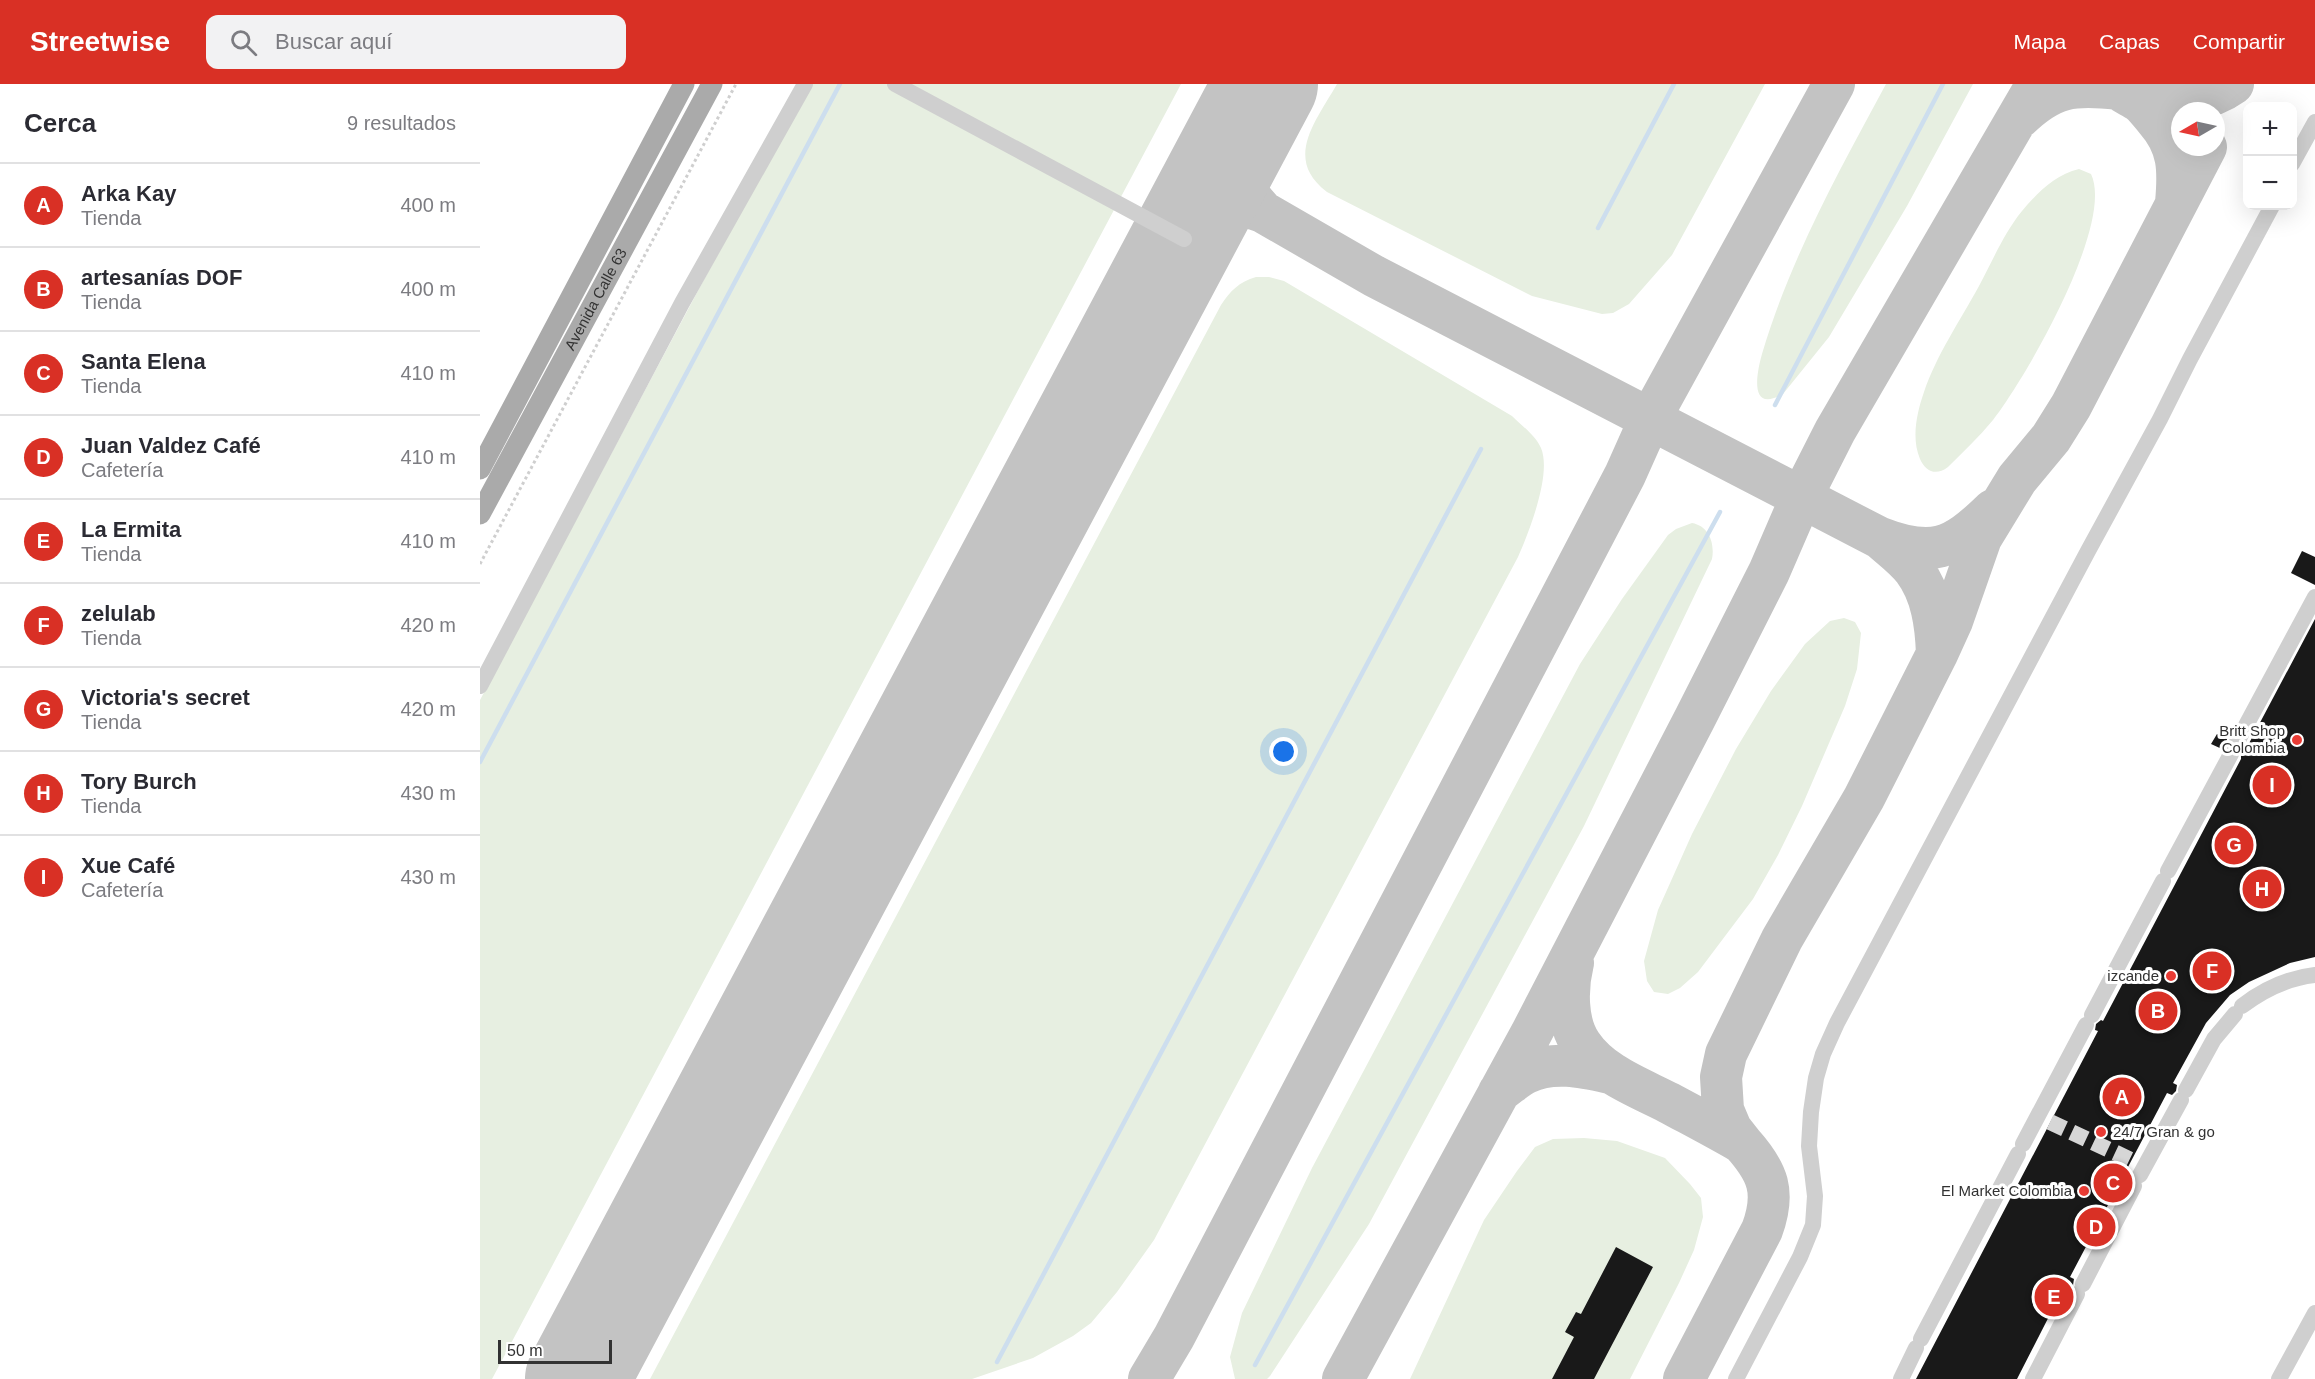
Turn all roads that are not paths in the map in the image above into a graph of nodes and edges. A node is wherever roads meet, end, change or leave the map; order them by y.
1 (684, 84) edge
2 (712, 84) edge
3 (805, 84) edge
4 (895, 84) edge
5 (2315, 122) edge
6 (2296, 156) edge
7 (2270, 210) edge
8 (1184, 239) dead end
9 (480, 469) edge
10 (480, 513) edge
11 (2315, 597) edge
12 (480, 686) edge
13 (2315, 975) edge
14 (2315, 1313) edge
15 (1736, 1379) edge
16 (1901, 1379) edge
17 (2033, 1379) edge
18 (2279, 1379) edge

1 - 9 main road, Avenida Calle 63
2 - 10 main road, Avenida Calle 63
3 - 12 lane
4 - 8 lane
5 - 6 lane
7 - 15 lane
11 - 16 lane
13 - 17 lane
14 - 18 lane

